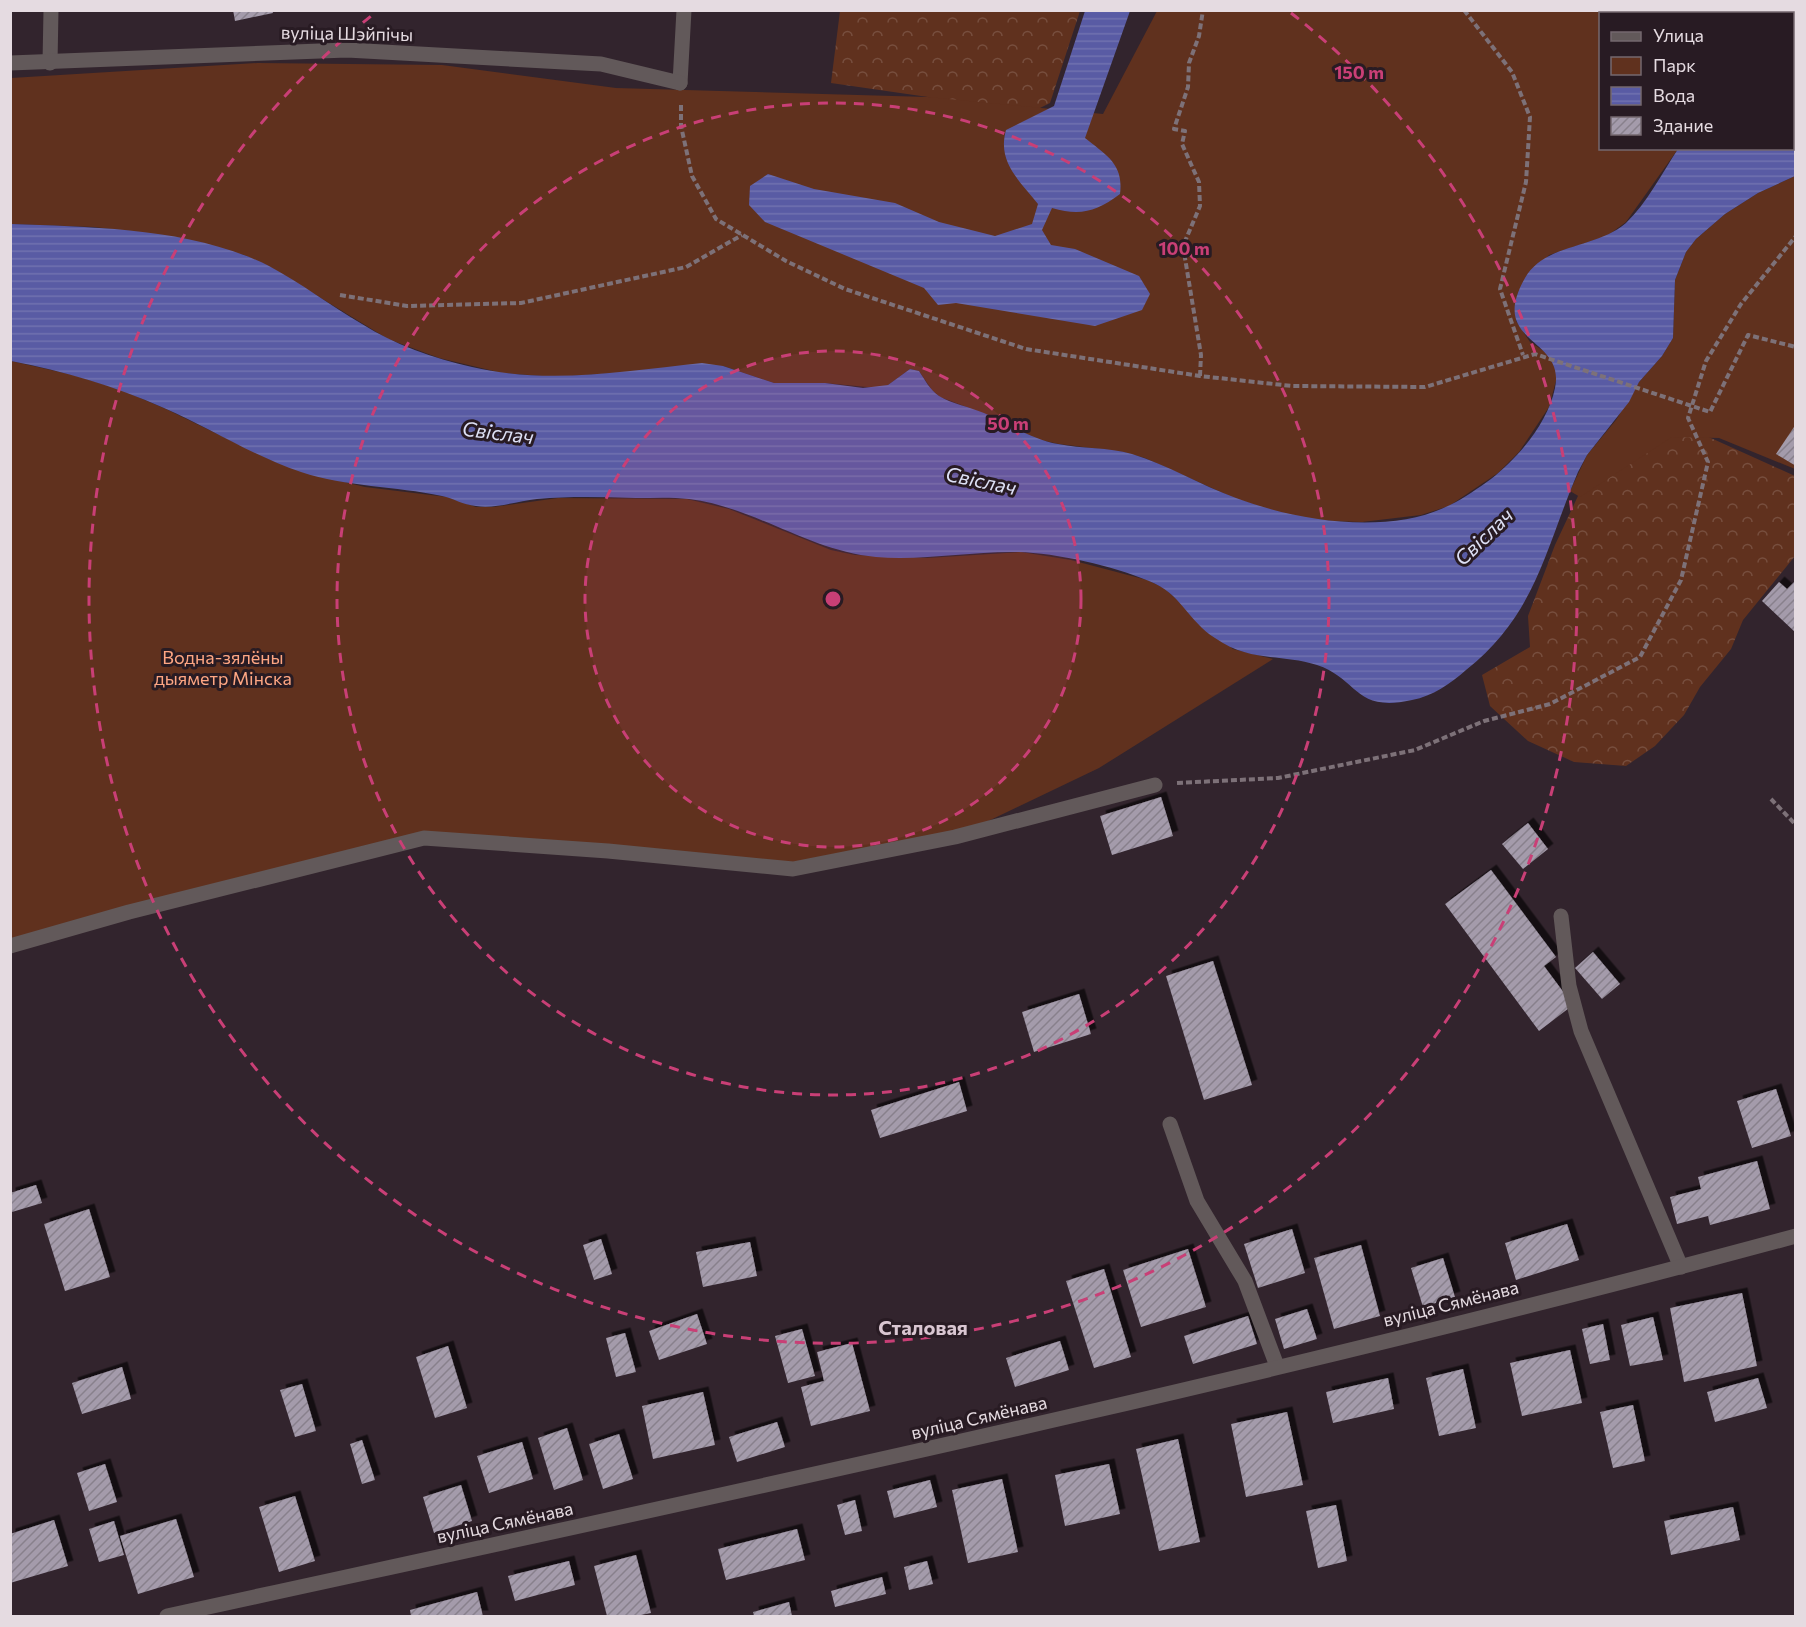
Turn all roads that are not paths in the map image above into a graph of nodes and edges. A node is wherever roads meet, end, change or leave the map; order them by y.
1 (51, 10) edge
2 (684, 10) edge
3 (10, 63) edge
4 (50, 63) junction
5 (1155, 785) road end
6 (1561, 916) dead end
7 (10, 946) edge
8 (1170, 1124) dead end
9 (1796, 1236) edge
10 (1681, 1267) junction
11 (1277, 1366) junction
12 (167, 1617) edge

1 - 4 street
2 - 4 street, вуліца Шэйпічы
3 - 4 street, вуліца Шэйпічы
5 - 7 street
6 - 10 street
8 - 11 street
9 - 10 street, вуліца Сямёнава
10 - 11 street, вуліца Сямёнава
11 - 12 street, вуліца Сямёнава

